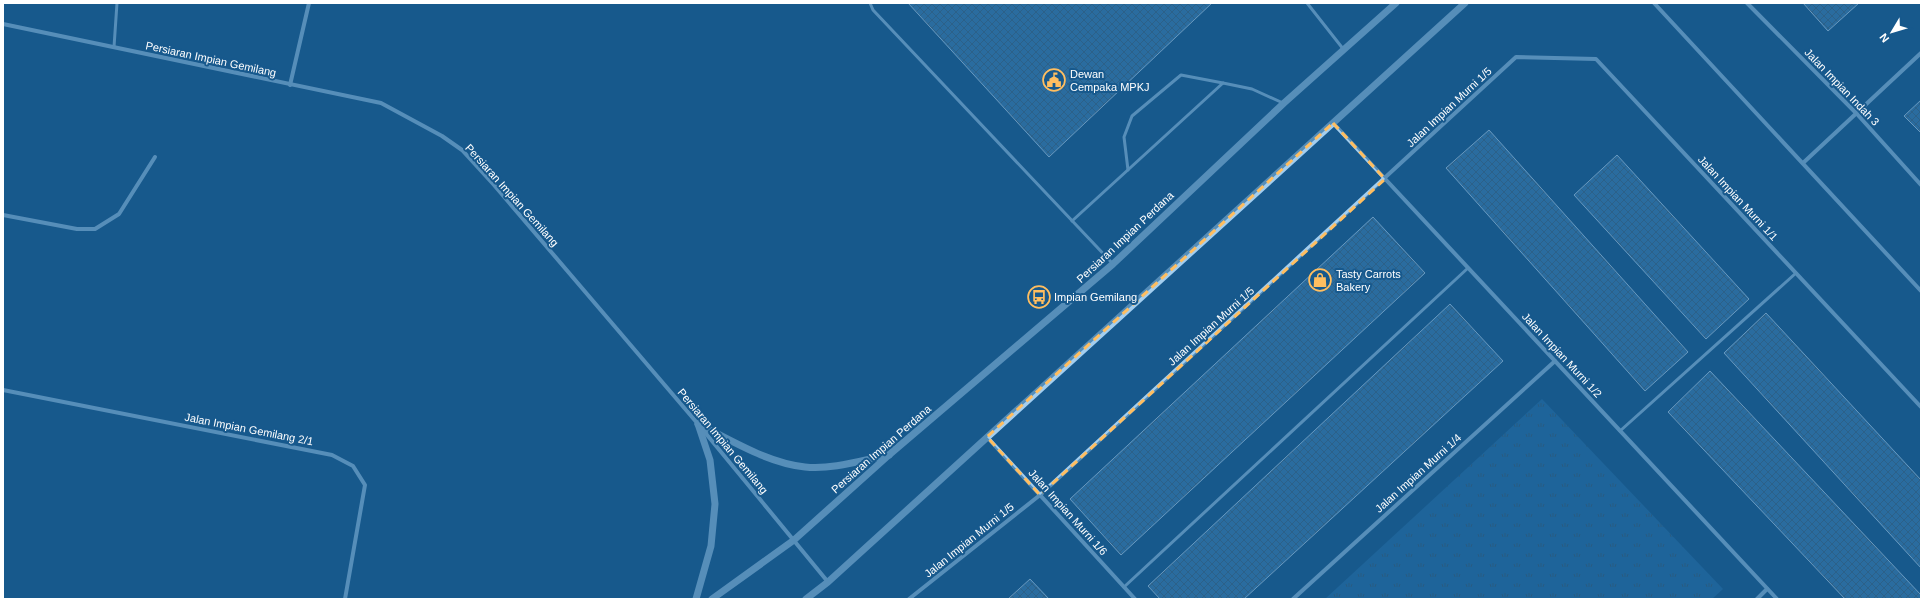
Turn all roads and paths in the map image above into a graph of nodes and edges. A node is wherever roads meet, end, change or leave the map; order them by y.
1 (117, 3) edge
2 (309, 3) edge
3 (870, 3) edge
4 (1307, 3) edge
5 (1396, 3) edge
6 (1466, 3) edge
7 (1654, 3) edge
8 (1747, 3) edge
9 (3, 24) edge
10 (114, 47) junction
11 (1344, 50) junction
12 (1921, 53) edge
13 (1516, 57) joint
14 (1223, 83) junction
15 (290, 85) junction
16 (1284, 103) junction
17 (1857, 114) junction
18 (1333, 123) junction
19 (155, 157) dead end
20 (1803, 163) junction
21 (1128, 170) junction
22 (1385, 179) junction
23 (1921, 185) edge
24 (3, 215) edge
25 (1072, 221) junction
26 (1113, 264) junction
27 (1468, 268) junction
28 (1796, 273) junction
29 (1921, 291) edge
30 (1555, 361) junction
31 (3, 390) edge
32 (1921, 407) edge
33 (698, 424) junction
34 (1620, 431) junction
35 (988, 437) junction
36 (890, 454) junction
37 (1040, 495) junction
38 (794, 540) junction
39 (828, 582) junction
40 (1124, 587) junction
41 (1767, 589) junction
42 (345, 599) edge
43 (696, 599) edge
44 (712, 599) edge
45 (806, 599) edge
46 (909, 599) edge
47 (1135, 599) edge
48 (1293, 599) edge
49 (1756, 599) edge
50 (1777, 599) edge

1 - 10 lane
2 - 15 street
3 - 25 lane
4 - 11 lane
5 - 11 street, Persiaran Impian Perdana
6 - 18 street
7 - 20 street
8 - 17 street, Jalan Impian Indah 3
9 - 10 street, Persiaran Impian Gemilang
10 - 15 street, Persiaran Impian Gemilang
11 - 16 street, Persiaran Impian Perdana
12 - 17 street
13 - 22 street, Jalan Impian Murni 1/5
13 - 28 street, Jalan Impian Murni 1/1
14 - 16 lane
14 - 21 lane
14 - 21 lane
15 - 33 street, Persiaran Impian Gemilang
16 - 26 street, Persiaran Impian Perdana
17 - 20 street
17 - 23 street, Jalan Impian Indah 3
18 - 22 street, Jalan Impian Murni 1/2
18 - 35 street
19 - 24 street
20 - 29 street
21 - 25 lane
22 - 27 street, Jalan Impian Murni 1/2
22 - 37 street, Jalan Impian Murni 1/5
25 - 26 lane
26 - 36 street, Persiaran Impian Perdana
27 - 30 street, Jalan Impian Murni 1/2
27 - 40 lane
28 - 32 street, Jalan Impian Murni 1/1
28 - 34 lane
30 - 34 street, Jalan Impian Murni 1/2
30 - 48 street, Jalan Impian Murni 1/4
31 - 42 street, Jalan Impian Gemilang 2/1
33 - 36 street
33 - 38 street, Persiaran Impian Gemilang
33 - 43 street
34 - 41 street, Jalan Impian Murni 1/2
35 - 37 street, Jalan Impian Murni 1/6
35 - 39 street
36 - 38 street, Persiaran Impian Perdana
37 - 40 street, Jalan Impian Murni 1/6
37 - 46 street, Jalan Impian Murni 1/5
38 - 39 street, Persiaran Impian Gemilang
38 - 44 street, Persiaran Impian Perdana
39 - 45 street
40 - 47 street, Jalan Impian Murni 1/6
41 - 49 street
41 - 50 street, Jalan Impian Murni 1/2

